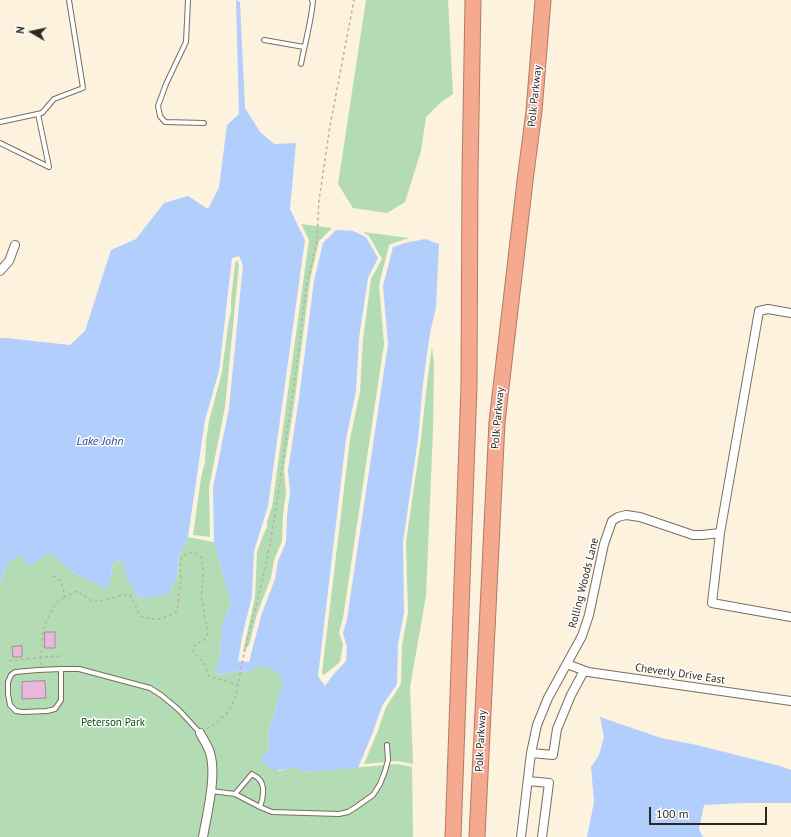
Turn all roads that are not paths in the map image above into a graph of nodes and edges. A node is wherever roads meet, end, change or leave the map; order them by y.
1 (69, 0) edge
2 (188, 0) edge
3 (312, 0) edge
4 (473, 0) edge
5 (543, 0) edge
6 (264, 40) dead end
7 (304, 47) junction
8 (302, 64) dead end
9 (40, 114) junction
10 (0, 122) edge
11 (204, 123) dead end
12 (0, 143) edge
13 (15, 245) dead end
14 (0, 270) edge
15 (791, 313) edge
16 (720, 533) junction
17 (791, 617) edge
18 (567, 664) junction
19 (61, 669) junction
20 (584, 671) junction
21 (791, 701) edge
22 (200, 733) joint
23 (387, 745) dead end
24 (531, 753) junction
25 (528, 781) junction
26 (211, 791) junction
27 (235, 794) junction
28 (260, 807) junction
29 (204, 837) edge
30 (453, 837) edge
31 (477, 837) edge
32 (521, 837) edge
33 (542, 837) edge

1 - 9 lane
2 - 11 lane
3 - 7 lane
4 - 30 highway
5 - 31 highway, Polk Parkway
6 - 7 lane
7 - 8 lane
9 - 10 lane
9 - 12 lane
13 - 14 street
15 - 16 street
16 - 17 street
16 - 18 street, Rolling Woods Lane
18 - 20 street, Cheverly Drive East
18 - 24 street, Rolling Woods Lane
19 - 19 lane
19 - 22 lane
20 - 21 street, Cheverly Drive East
20 - 24 street
22 - 26 street
23 - 28 lane
24 - 25 street, Rolling Woods Lane
25 - 32 street, Rolling Woods Lane
25 - 33 street
26 - 27 lane
26 - 29 street
27 - 28 lane
27 - 28 lane

